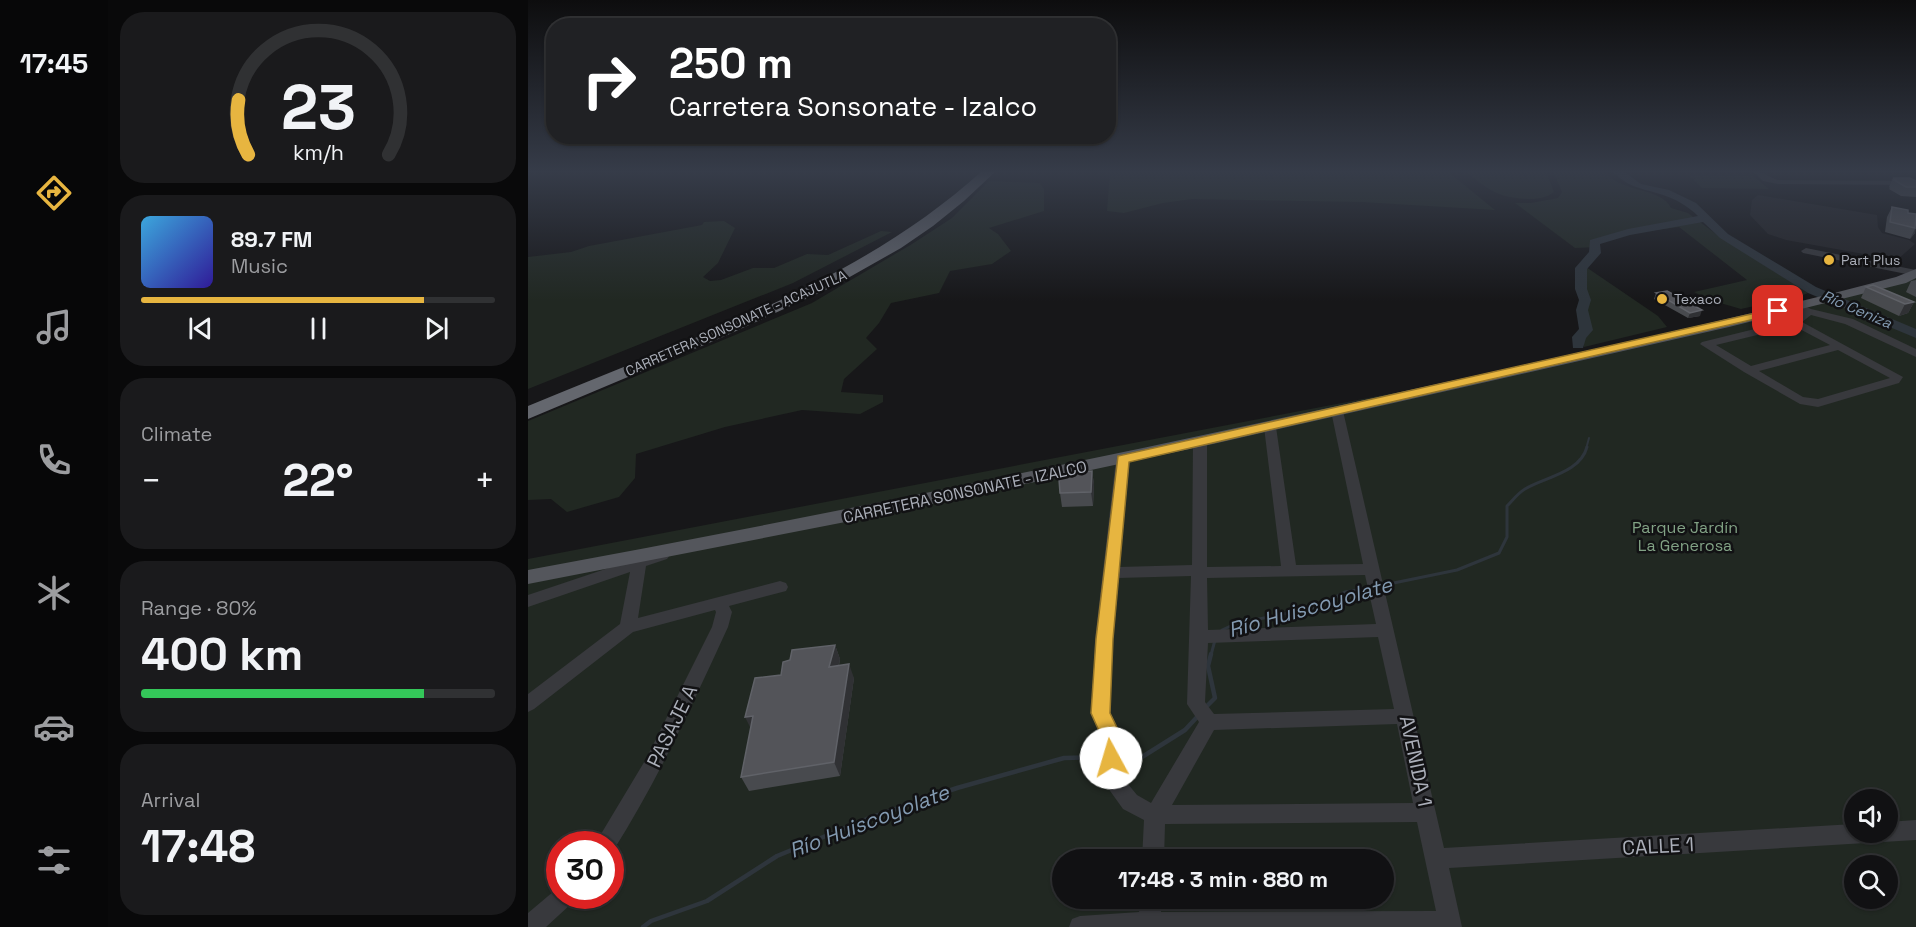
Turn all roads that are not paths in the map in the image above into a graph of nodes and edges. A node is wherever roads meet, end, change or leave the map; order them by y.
1 (935, 214) edge
2 (942, 214) edge
3 (1806, 251) dead end
4 (1916, 274) edge
5 (1805, 310) junction
6 (1839, 346) junction
7 (1916, 354) edge
8 (1748, 370) junction
9 (528, 407) edge
10 (1337, 411) junction
11 (528, 413) edge
12 (1270, 427) junction
13 (1200, 443) junction
14 (1123, 459) junction
15 (673, 551) junction
16 (639, 563) junction
17 (1289, 571) junction
18 (1199, 572) junction
19 (1111, 573) junction
20 (529, 579) edge
21 (1376, 581) junction
22 (780, 587) dead end
23 (528, 601) edge
24 (719, 603) junction
25 (628, 627) junction
26 (1386, 630) junction
27 (1211, 636) junction
28 (528, 704) edge
29 (1204, 715) junction
30 (1406, 716) junction
31 (1427, 812) junction
32 (1155, 815) junction
33 (1916, 830) edge
34 (615, 831) edge
35 (1898, 831) edge
36 (1844, 834) edge
37 (1153, 849) edge
38 (1435, 859) junction
39 (546, 908) edge
40 (1150, 909) edge
41 (531, 919) edge
42 (1149, 925) edge
43 (1451, 925) edge
44 (1080, 927) edge

1 - 9 highway
2 - 11 highway, CARRETERA SONSONATE - ACAJUTLA
3 - 4 street
4 - 5 main road, CARRETERA SONSONATE - IZALCO
5 - 6 street
5 - 7 street
5 - 8 street
5 - 10 main road, CARRETERA SONSONATE - IZALCO
6 - 8 street
6 - 8 street
10 - 12 main road, CARRETERA SONSONATE - IZALCO
10 - 21 street, AVENIDA 1
12 - 13 main road, CARRETERA SONSONATE - IZALCO
12 - 17 street
13 - 14 main road, CARRETERA SONSONATE - IZALCO
13 - 18 street
14 - 15 main road, CARRETERA SONSONATE - IZALCO
14 - 19 street
15 - 16 street
15 - 20 main road, CARRETERA SONSONATE - IZALCO
16 - 23 street
16 - 25 street
17 - 18 street
17 - 21 street
18 - 19 street
18 - 27 street
19 - 32 street
21 - 26 street, AVENIDA 1
22 - 24 street
24 - 25 street
24 - 34 street, PASAJE A
25 - 28 street
26 - 27 street
26 - 30 street, AVENIDA 1
27 - 29 street
29 - 30 street
29 - 32 street
30 - 31 street, AVENIDA 1
31 - 32 street
31 - 38 street, AVENIDA 1
32 - 37 street
33 - 35 street
36 - 38 street, CALLE 1
38 - 43 street, AVENIDA 1
39 - 41 street
40 - 42 street
42 - 43 street
42 - 44 street

